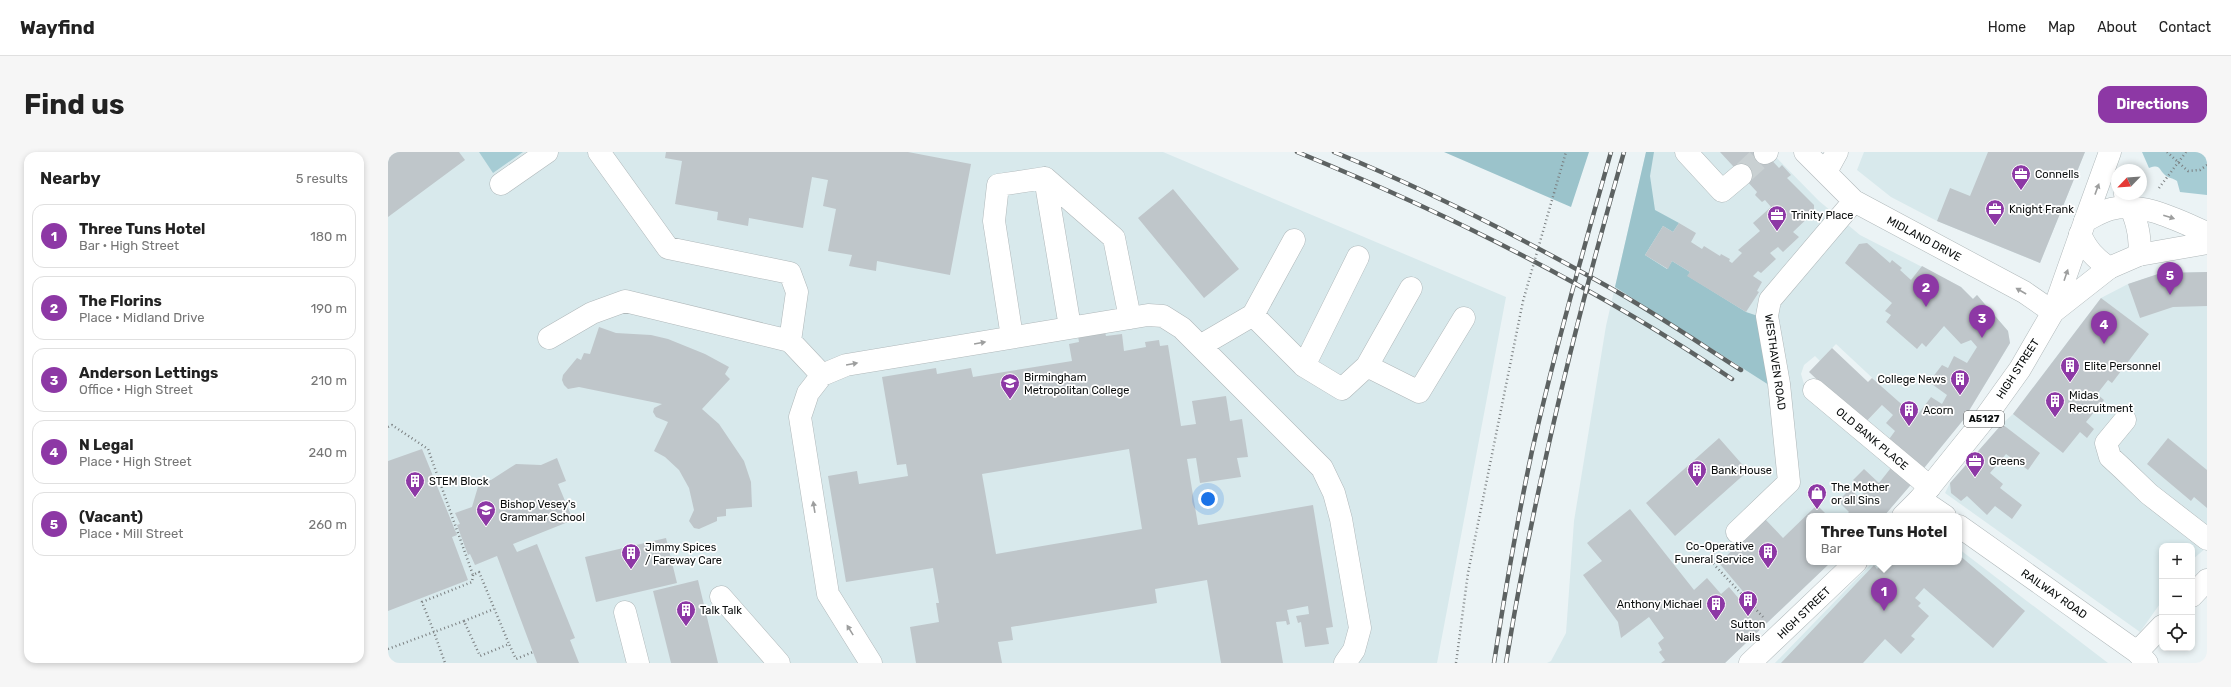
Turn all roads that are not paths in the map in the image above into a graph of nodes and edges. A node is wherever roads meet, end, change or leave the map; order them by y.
1 (547, 152) edge
2 (599, 152) edge
3 (1686, 152) edge
4 (1805, 152) edge
5 (1837, 152) edge
6 (2112, 162) edge
7 (1826, 172) junction
8 (1741, 175) tunnel mouth
9 (1045, 178) junction
10 (501, 184) dead end
11 (1854, 201) junction
12 (2134, 204) edge
13 (2083, 228) junction
14 (2207, 233) edge
15 (1294, 240) dead end
16 (2207, 242) edge
17 (2139, 255) junction
18 (1358, 257) dead end
19 (2109, 268) junction
20 (1411, 288) dead end
21 (2053, 312) junction
22 (1253, 314) junction
23 (1130, 318) junction
24 (1464, 318) dead end
25 (1070, 327) junction
26 (1012, 337) junction
27 (549, 338) dead end
28 (790, 340) junction
29 (1200, 346) junction
30 (1304, 366) junction
31 (1367, 366) junction
32 (822, 375) junction
33 (1814, 390) dead end
34 (2124, 420) dead end
35 (1925, 493) junction
36 (1906, 513) edge
37 (1942, 513) edge
38 (1962, 528) edge
39 (1737, 532) road end
40 (2207, 539) edge
41 (1853, 565) edge
42 (2207, 580) edge
43 (2195, 593) edge
44 (721, 597) dead end
45 (625, 612) dead end
46 (2159, 631) edge
47 (2142, 658) edge
48 (638, 663) edge
49 (779, 663) edge
50 (871, 663) edge
51 (1345, 663) edge
52 (1750, 663) edge

1 - 10 street
2 - 28 street
3 - 8 street
4 - 7 street, MIDLAND DRIVE
5 - 7 street
13 -> 6 street, HIGH STREET
7 - 11 street, MIDLAND DRIVE
9 - 23 street
9 - 25 street
9 - 26 street
21 -> 11 street, MIDLAND DRIVE
11 - 39 street, WESTHAVEN ROAD
12 - 13 street
12 -> 14 street
12 - 17 street
13 - 19 street
21 -> 13 street, HIGH STREET / A5127
15 - 22 street
16 - 17 street, A5127
17 - 19 street, A5127
18 - 30 street
19 - 21 street, HIGH STREET / A5127
20 - 31 street
21 - 35 street, HIGH STREET / A5127
22 - 29 street
22 - 30 street
23 - 25 street
23 - 29 street
24 - 31 street
25 - 26 street
32 -> 26 street
27 - 28 street
28 - 32 street
29 - 51 street
30 - 31 street
50 -> 32 street
33 - 35 street, OLD BANK PLACE
34 - 40 street
35 - 36 street, HIGH STREET / A5127
35 - 37 street
38 - 47 street, RAILWAY ROAD
41 - 52 street, HIGH STREET
42 - 43 street
44 - 49 street
45 - 48 street
46 - 47 street

